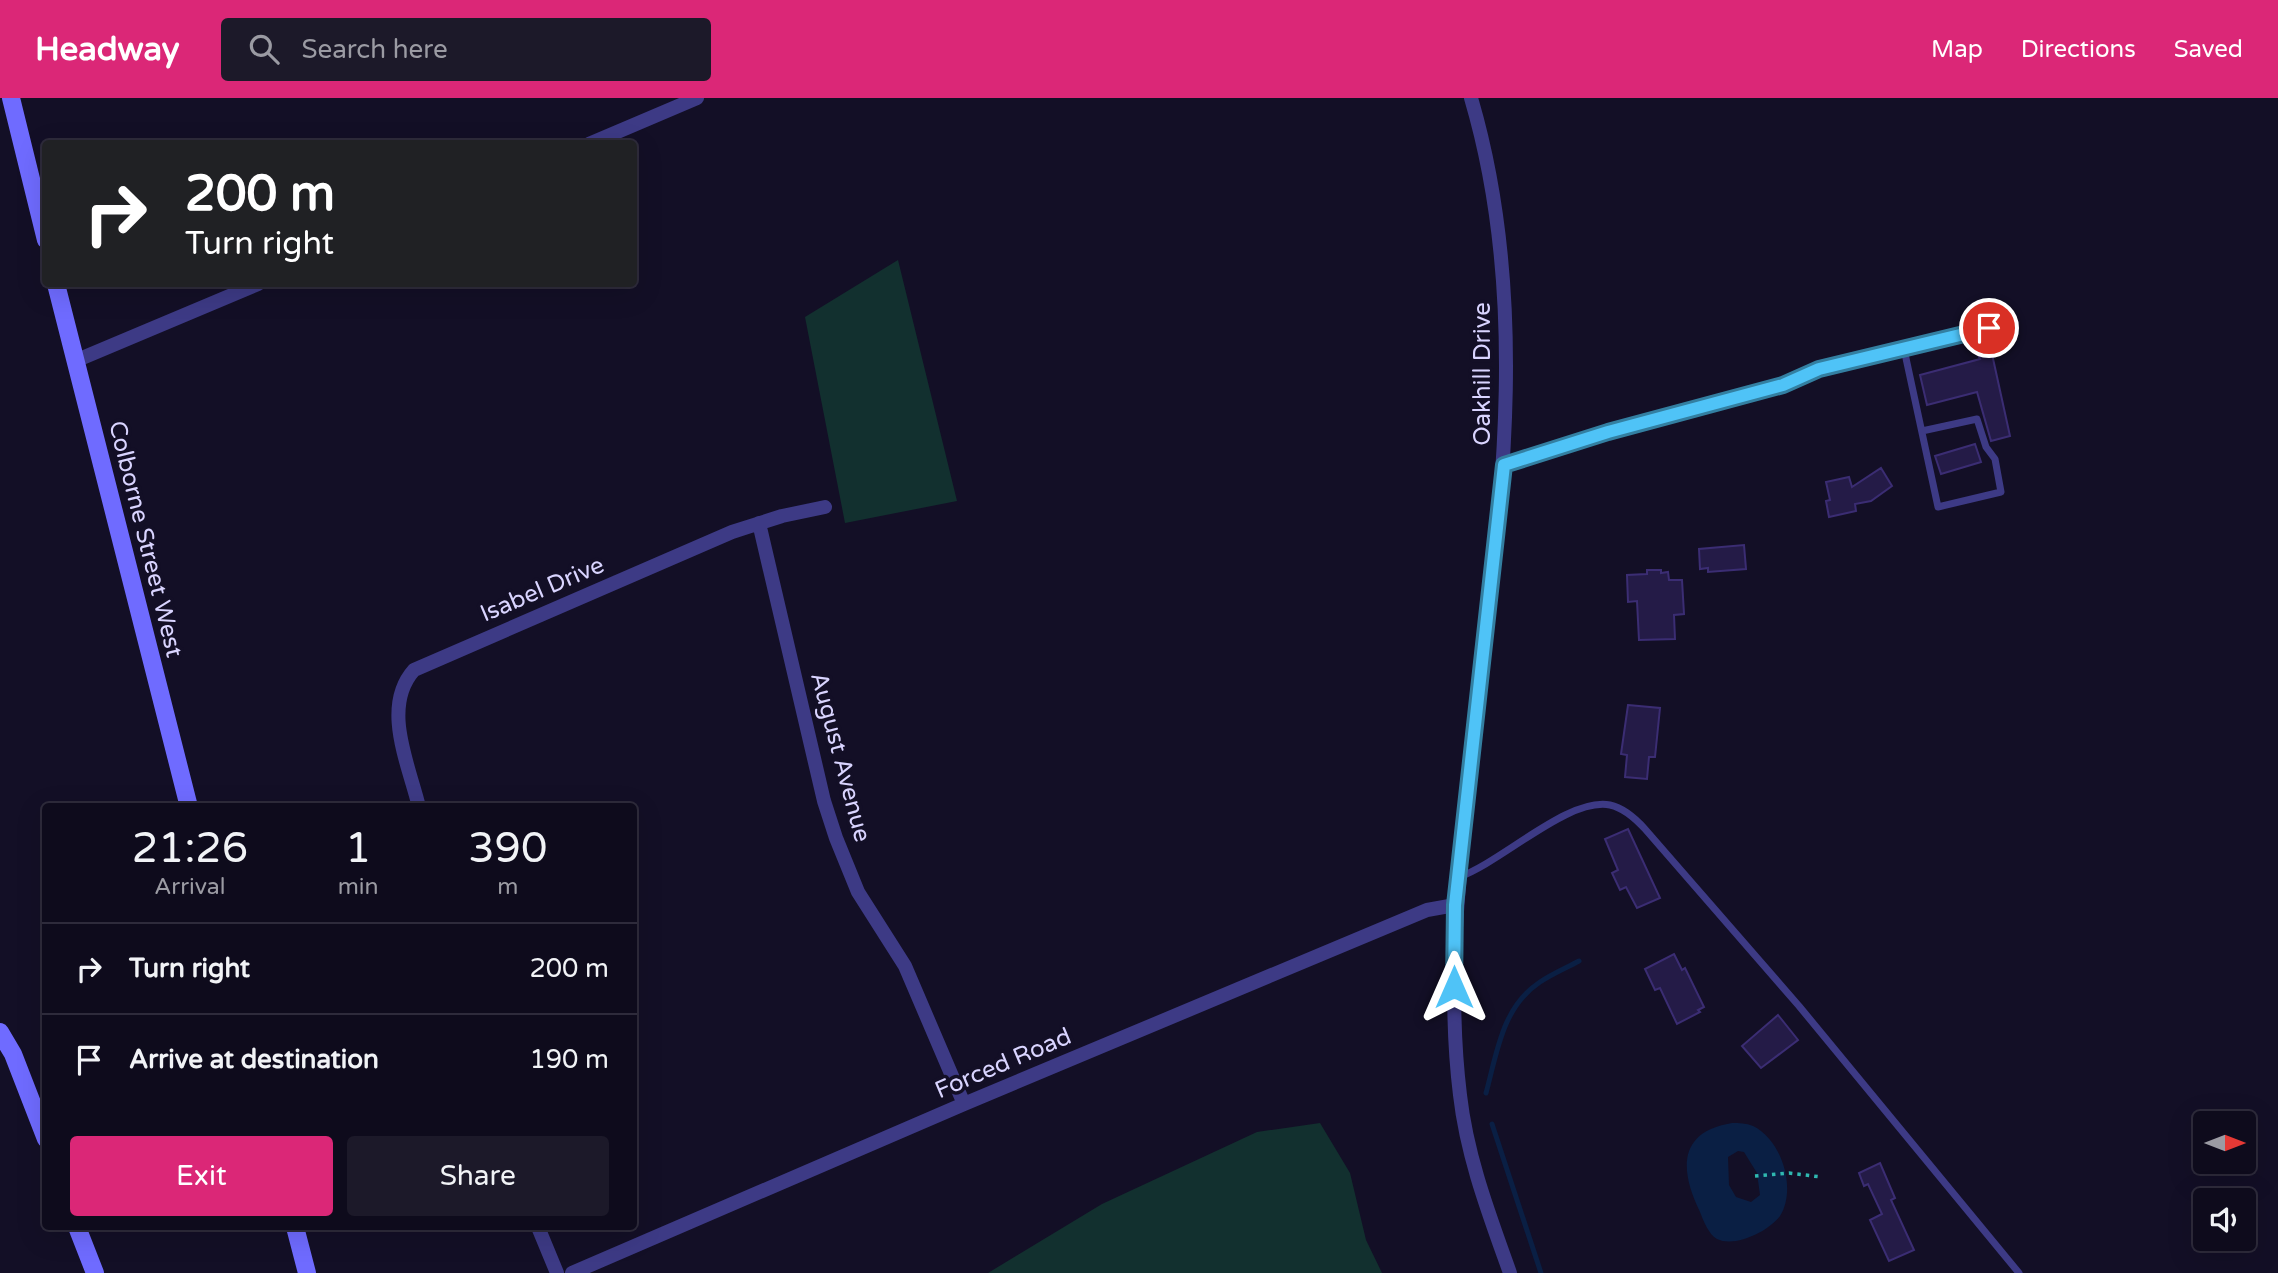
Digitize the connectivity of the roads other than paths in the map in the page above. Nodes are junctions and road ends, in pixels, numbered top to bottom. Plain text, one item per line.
1 (10, 98) edge
2 (696, 98) edge
3 (1471, 98) edge
4 (598, 140) edge
5 (42, 224) edge
6 (57, 287) edge
7 (251, 287) edge
8 (1989, 328) dead end
9 (1904, 349) junction
10 (75, 361) junction
11 (1922, 431) junction
12 (1504, 465) junction
13 (825, 507) dead end
14 (759, 523) junction
15 (188, 803) edge
16 (418, 803) edge
17 (1459, 877) junction
18 (1455, 905) junction
19 (0, 1032) edge
20 (964, 1104) junction
21 (42, 1129) edge
22 (78, 1230) edge
23 (296, 1230) edge
24 (539, 1230) edge
25 (95, 1273) edge
26 (307, 1273) edge
27 (557, 1273) edge
28 (572, 1273) edge
29 (1510, 1273) edge
30 (2019, 1273) edge

1 - 5 main road
2 - 4 street
3 - 12 street, Oakhill Drive
6 - 10 main road, Colborne Street West
7 - 10 street
8 - 9 lane
9 - 11 lane
9 - 12 lane
10 - 15 main road, Colborne Street West
11 - 11 lane
12 - 17 street, Oakhill Drive
13 - 14 street, Isabel Drive
14 - 16 street, Isabel Drive
14 - 20 street, August Avenue
17 - 18 street, Oakhill Drive
17 - 30 lane
18 - 20 street, Forced Road
18 - 29 street, Oakhill Drive
19 - 21 main road
20 - 28 street, Forced Road
22 - 25 main road
23 - 26 main road
24 - 27 street

